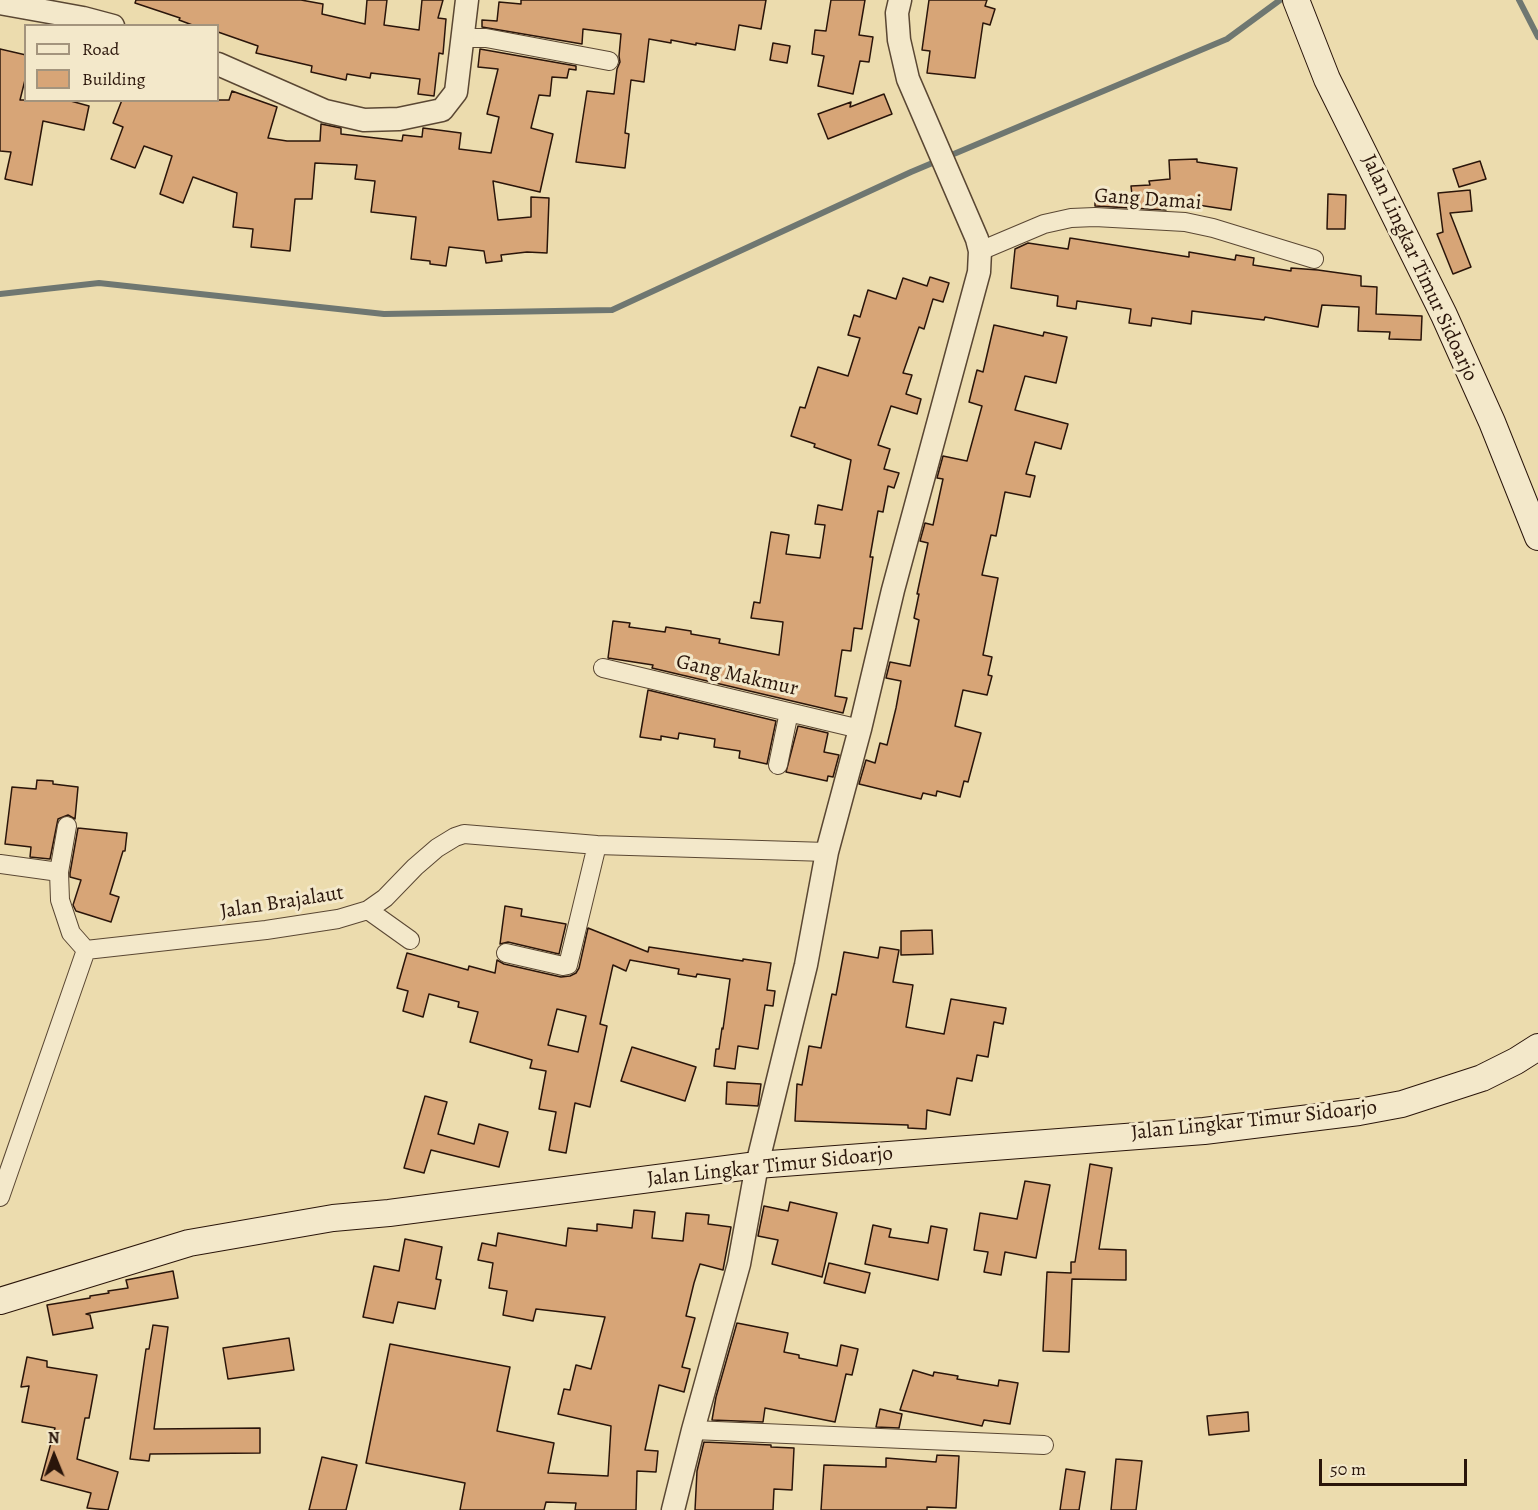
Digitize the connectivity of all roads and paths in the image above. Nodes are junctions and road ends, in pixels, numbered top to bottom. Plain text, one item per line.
1 (467, 0) edge
2 (900, 0) edge
3 (1296, 0) edge
4 (0, 3) edge
5 (106, 24) edge
6 (463, 38) junction
7 (609, 61) dead end
8 (219, 64) edge
9 (979, 245) junction
10 (1314, 259) dead end
11 (1538, 537) edge
12 (603, 668) dead end
13 (789, 712) junction
14 (860, 729) junction
15 (778, 765) dead end
16 (67, 826) dead end
17 (830, 843) junction
18 (597, 845) junction
19 (0, 864) edge
20 (59, 872) junction
21 (368, 910) junction
22 (410, 940) dead end
23 (86, 950) junction
24 (506, 953) dead end
25 (1538, 1047) edge
26 (757, 1165) junction
27 (0, 1197) edge
28 (0, 1301) edge
29 (693, 1430) junction
30 (1044, 1445) dead end
31 (673, 1510) edge

1 - 6 street
2 - 9 street
3 - 11 main road, Jalan Lingkar Timur Sidoarjo
4 - 5 street
6 - 7 street
6 - 8 street
9 - 10 street, Gang Damai
9 - 14 street
12 - 13 street, Gang Makmur
13 - 14 street, Gang Makmur
13 - 15 street
14 - 17 street
16 - 20 street
17 - 18 street, Jalan Brajalaut
17 - 26 street
18 - 21 street, Jalan Brajalaut
18 - 24 street
19 - 20 street
20 - 23 street
21 - 22 street
21 - 23 street, Jalan Brajalaut
23 - 27 street
25 - 26 main road, Jalan Lingkar Timur Sidoarjo
26 - 28 main road, Jalan Lingkar Timur Sidoarjo
26 - 29 street
29 - 30 street
29 - 31 street

